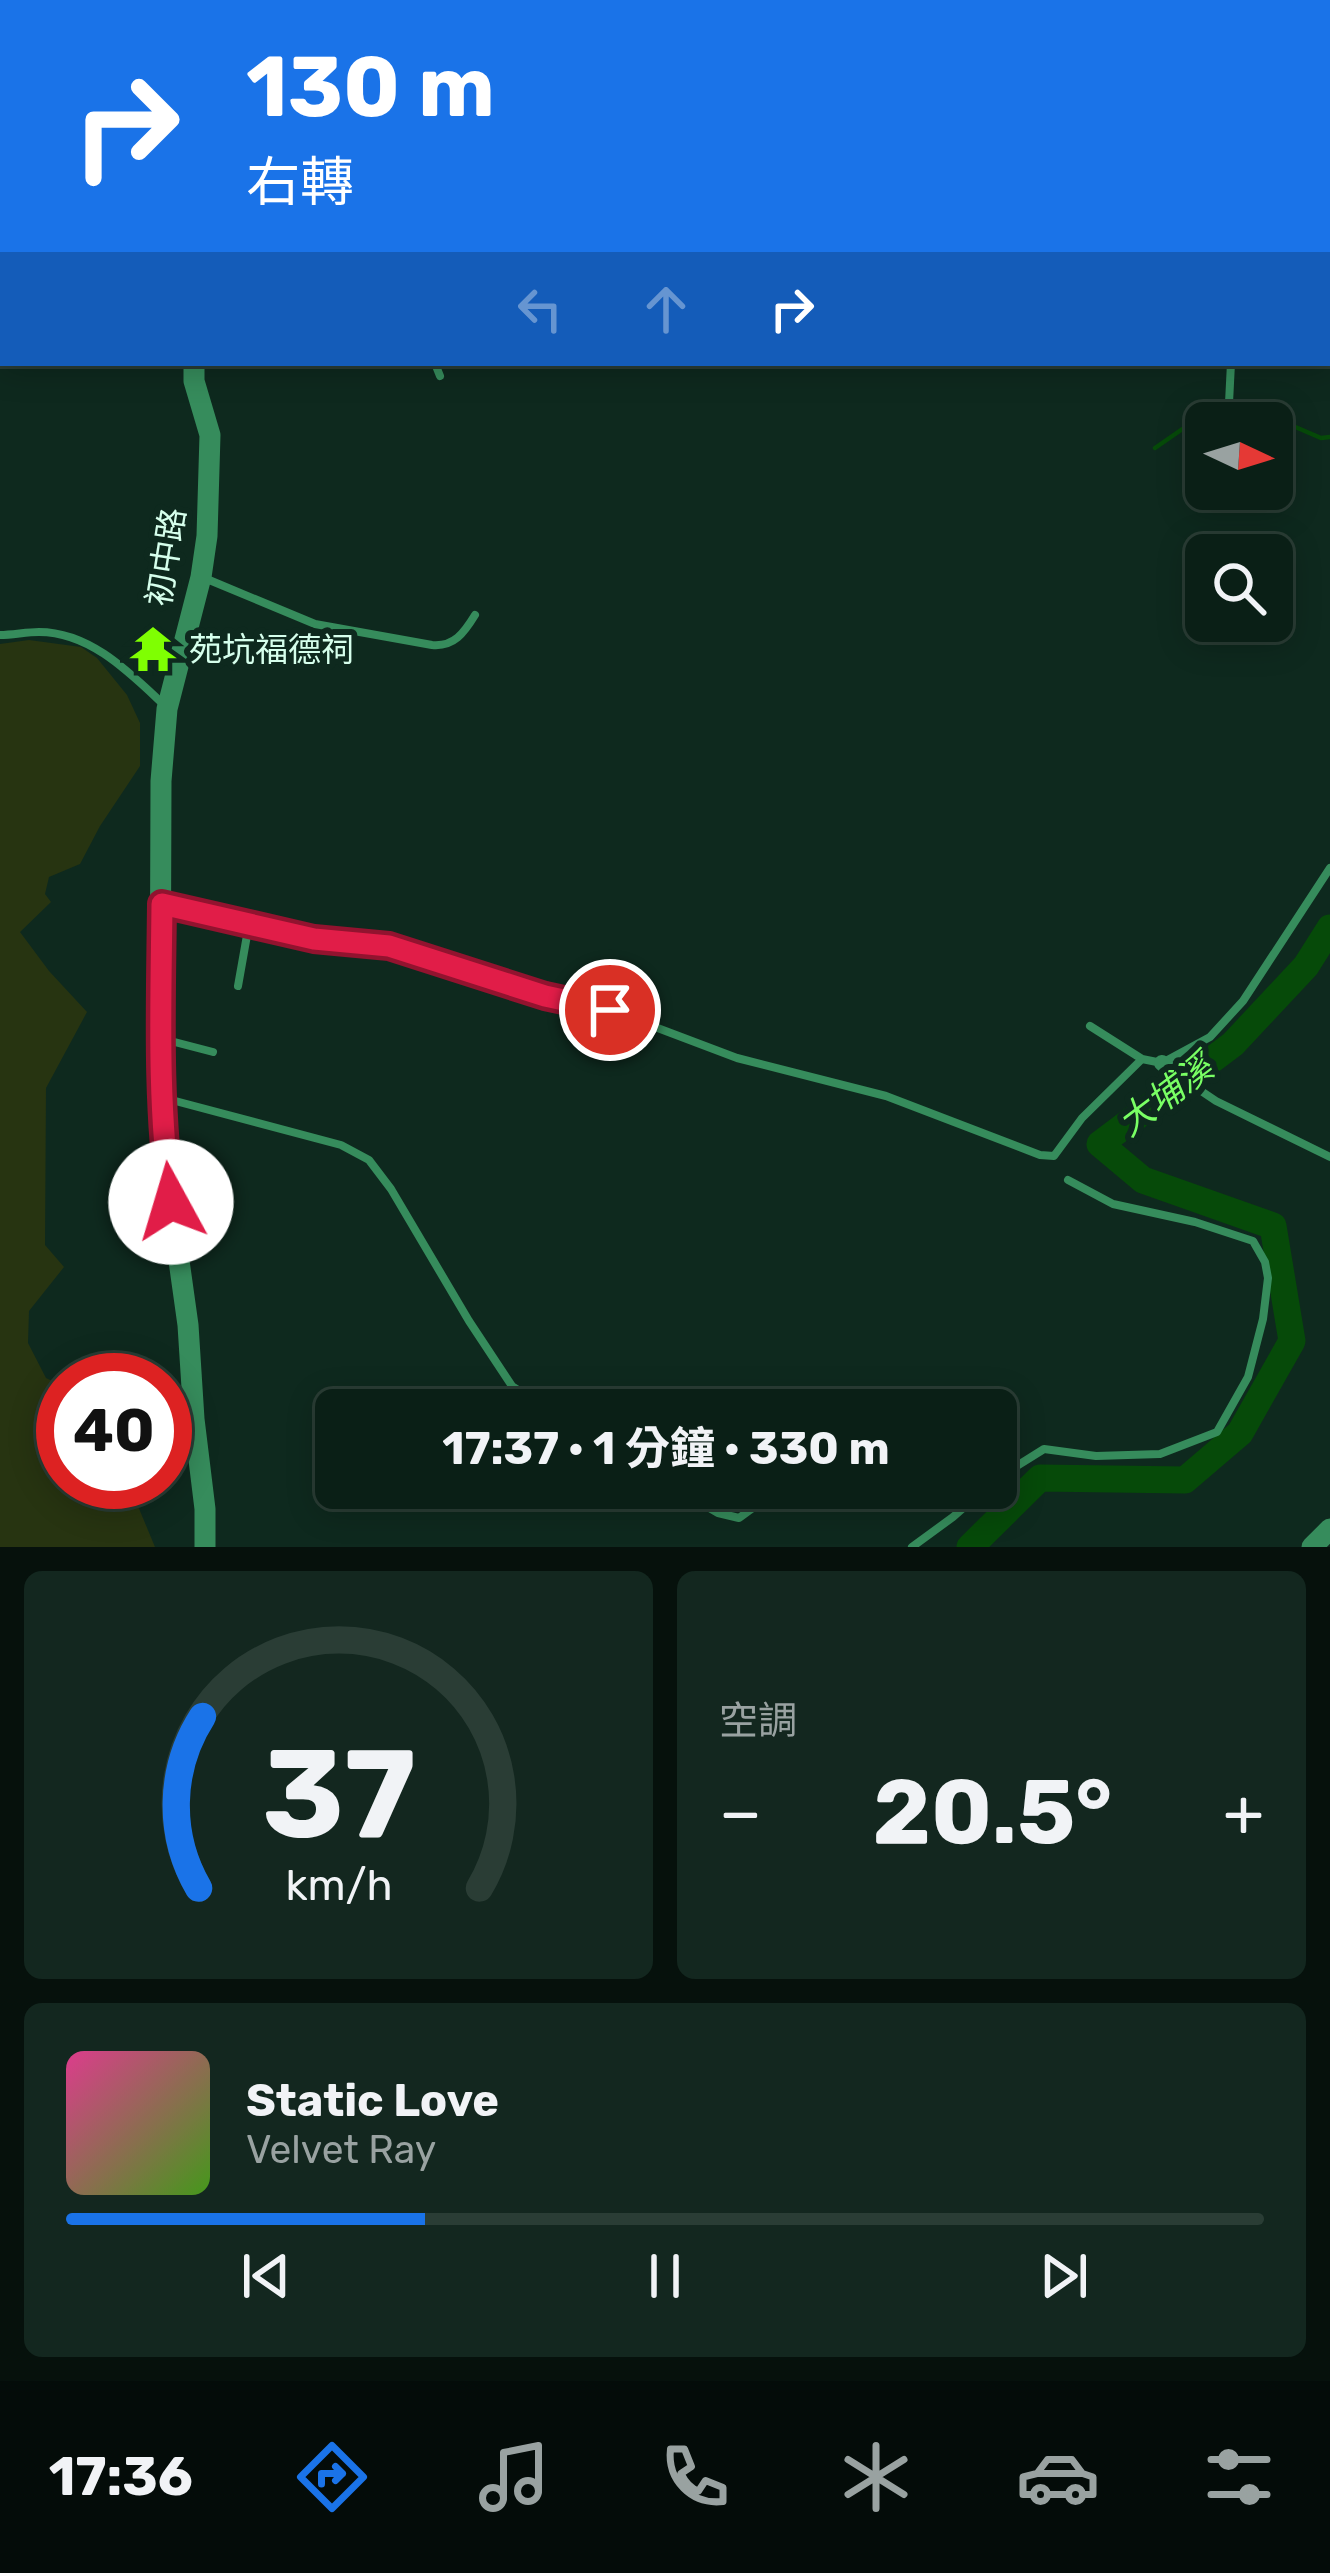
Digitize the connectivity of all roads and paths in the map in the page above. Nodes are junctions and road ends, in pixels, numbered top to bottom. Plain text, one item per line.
1 (194, 366) edge
2 (436, 366) edge
3 (1232, 366) edge
4 (440, 376) dead end
5 (1229, 402) edge
6 (202, 577) junction
7 (475, 615) dead end
8 (0, 635) edge
9 (167, 709) junction
10 (1330, 868) edge
11 (162, 904) junction
12 (249, 924) junction
13 (238, 986) dead end
14 (1090, 1026) dead end
15 (160, 1038) junction
16 (213, 1052) dead end
17 (1142, 1059) junction
18 (1166, 1066) junction
19 (162, 1097) junction
20 (1330, 1157) edge
21 (1068, 1180) dead end
22 (517, 1389) edge
23 (1017, 1466) edge
24 (711, 1509) edge
25 (752, 1509) edge
26 (962, 1509) edge
27 (1330, 1529) edge
28 (205, 1547) edge
29 (912, 1547) edge
30 (1312, 1547) edge

1 - 6 street, 初中路
2 - 4 lane
3 - 5 lane
6 - 7 lane
6 - 9 street, 初中路
8 - 9 lane
9 - 11 street, 初中路
10 - 18 lane
11 - 12 lane
11 - 15 street, 初中路
12 - 13 lane
12 - 17 lane
14 - 17 lane
15 - 16 lane
15 - 19 street, 初中路
17 - 18 lane
18 - 20 lane
19 - 22 lane
19 - 28 street, 初中路
21 - 23 lane
24 - 25 lane
26 - 29 lane
27 - 30 street

